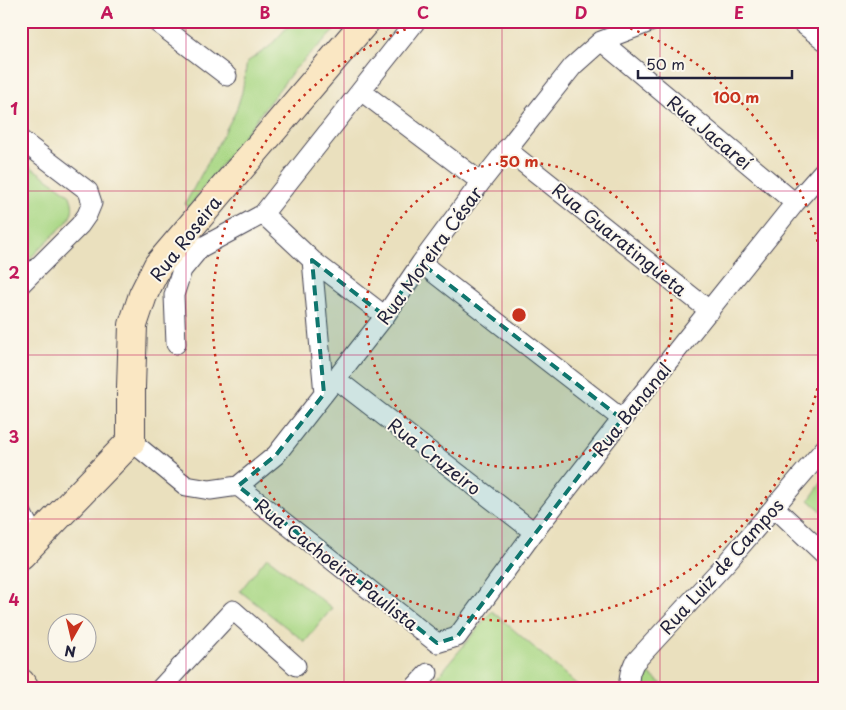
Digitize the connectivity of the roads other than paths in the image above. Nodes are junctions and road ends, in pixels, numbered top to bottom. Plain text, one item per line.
1 (155, 21) edge
2 (366, 21) edge
3 (416, 21) edge
4 (653, 21) edge
5 (799, 21) edge
6 (602, 41) junction
7 (825, 41) edge
8 (227, 76) dead end
9 (361, 91) junction
10 (21, 140) edge
11 (506, 149) junction
12 (825, 169) edge
13 (481, 182) junction
14 (795, 203) junction
15 (263, 214) junction
16 (312, 260) junction
17 (421, 264) junction
18 (21, 284) edge
19 (710, 311) junction
20 (385, 316) junction
21 (176, 344) dead end
22 (336, 379) junction
23 (324, 394) junction
24 (622, 419) junction
25 (130, 441) junction
26 (825, 448) edge
27 (238, 486) junction
28 (774, 507) junction
29 (21, 512) edge
30 (534, 532) junction
31 (29, 548) edge
32 (825, 555) edge
33 (437, 643) joint
34 (296, 666) dead end
35 (428, 673) dead end
36 (21, 683) edge
37 (25, 689) edge
38 (160, 689) edge
39 (413, 689) edge
40 (628, 689) edge

1 - 8 street
2 - 25 street, Rua Roseira
3 - 9 street
4 - 6 street, Rua Moreira César
5 - 7 street
6 - 11 street, Rua Moreira César
6 - 14 street, Rua Jacareí
9 - 13 street
9 - 15 street
10 - 18 street
11 - 13 street, Rua Moreira César
11 - 19 street, Rua Guaratingueta
12 - 14 street, Rua Bananal
13 - 17 street, Rua Moreira César
14 - 19 street, Rua Bananal
15 - 16 street
15 - 21 street
16 - 20 street
16 - 23 street
17 - 20 street, Rua Moreira César
17 - 24 street
19 - 24 street, Rua Bananal
20 - 22 street, Rua Moreira César
22 - 23 street, Rua Moreira César
22 - 30 street, Rua Cruzeiro
23 - 27 street, Rua Moreira César
24 - 30 street, Rua Bananal
25 - 27 street
25 - 31 street
26 - 28 street, Rua Luiz de Campos
27 - 33 street, Rua Cachoeira Paulista
28 - 32 street
28 - 40 street, Rua Luiz de Campos
29 - 31 street
30 - 33 street, Rua Bananal
34 - 38 street
35 - 39 street
36 - 37 street

